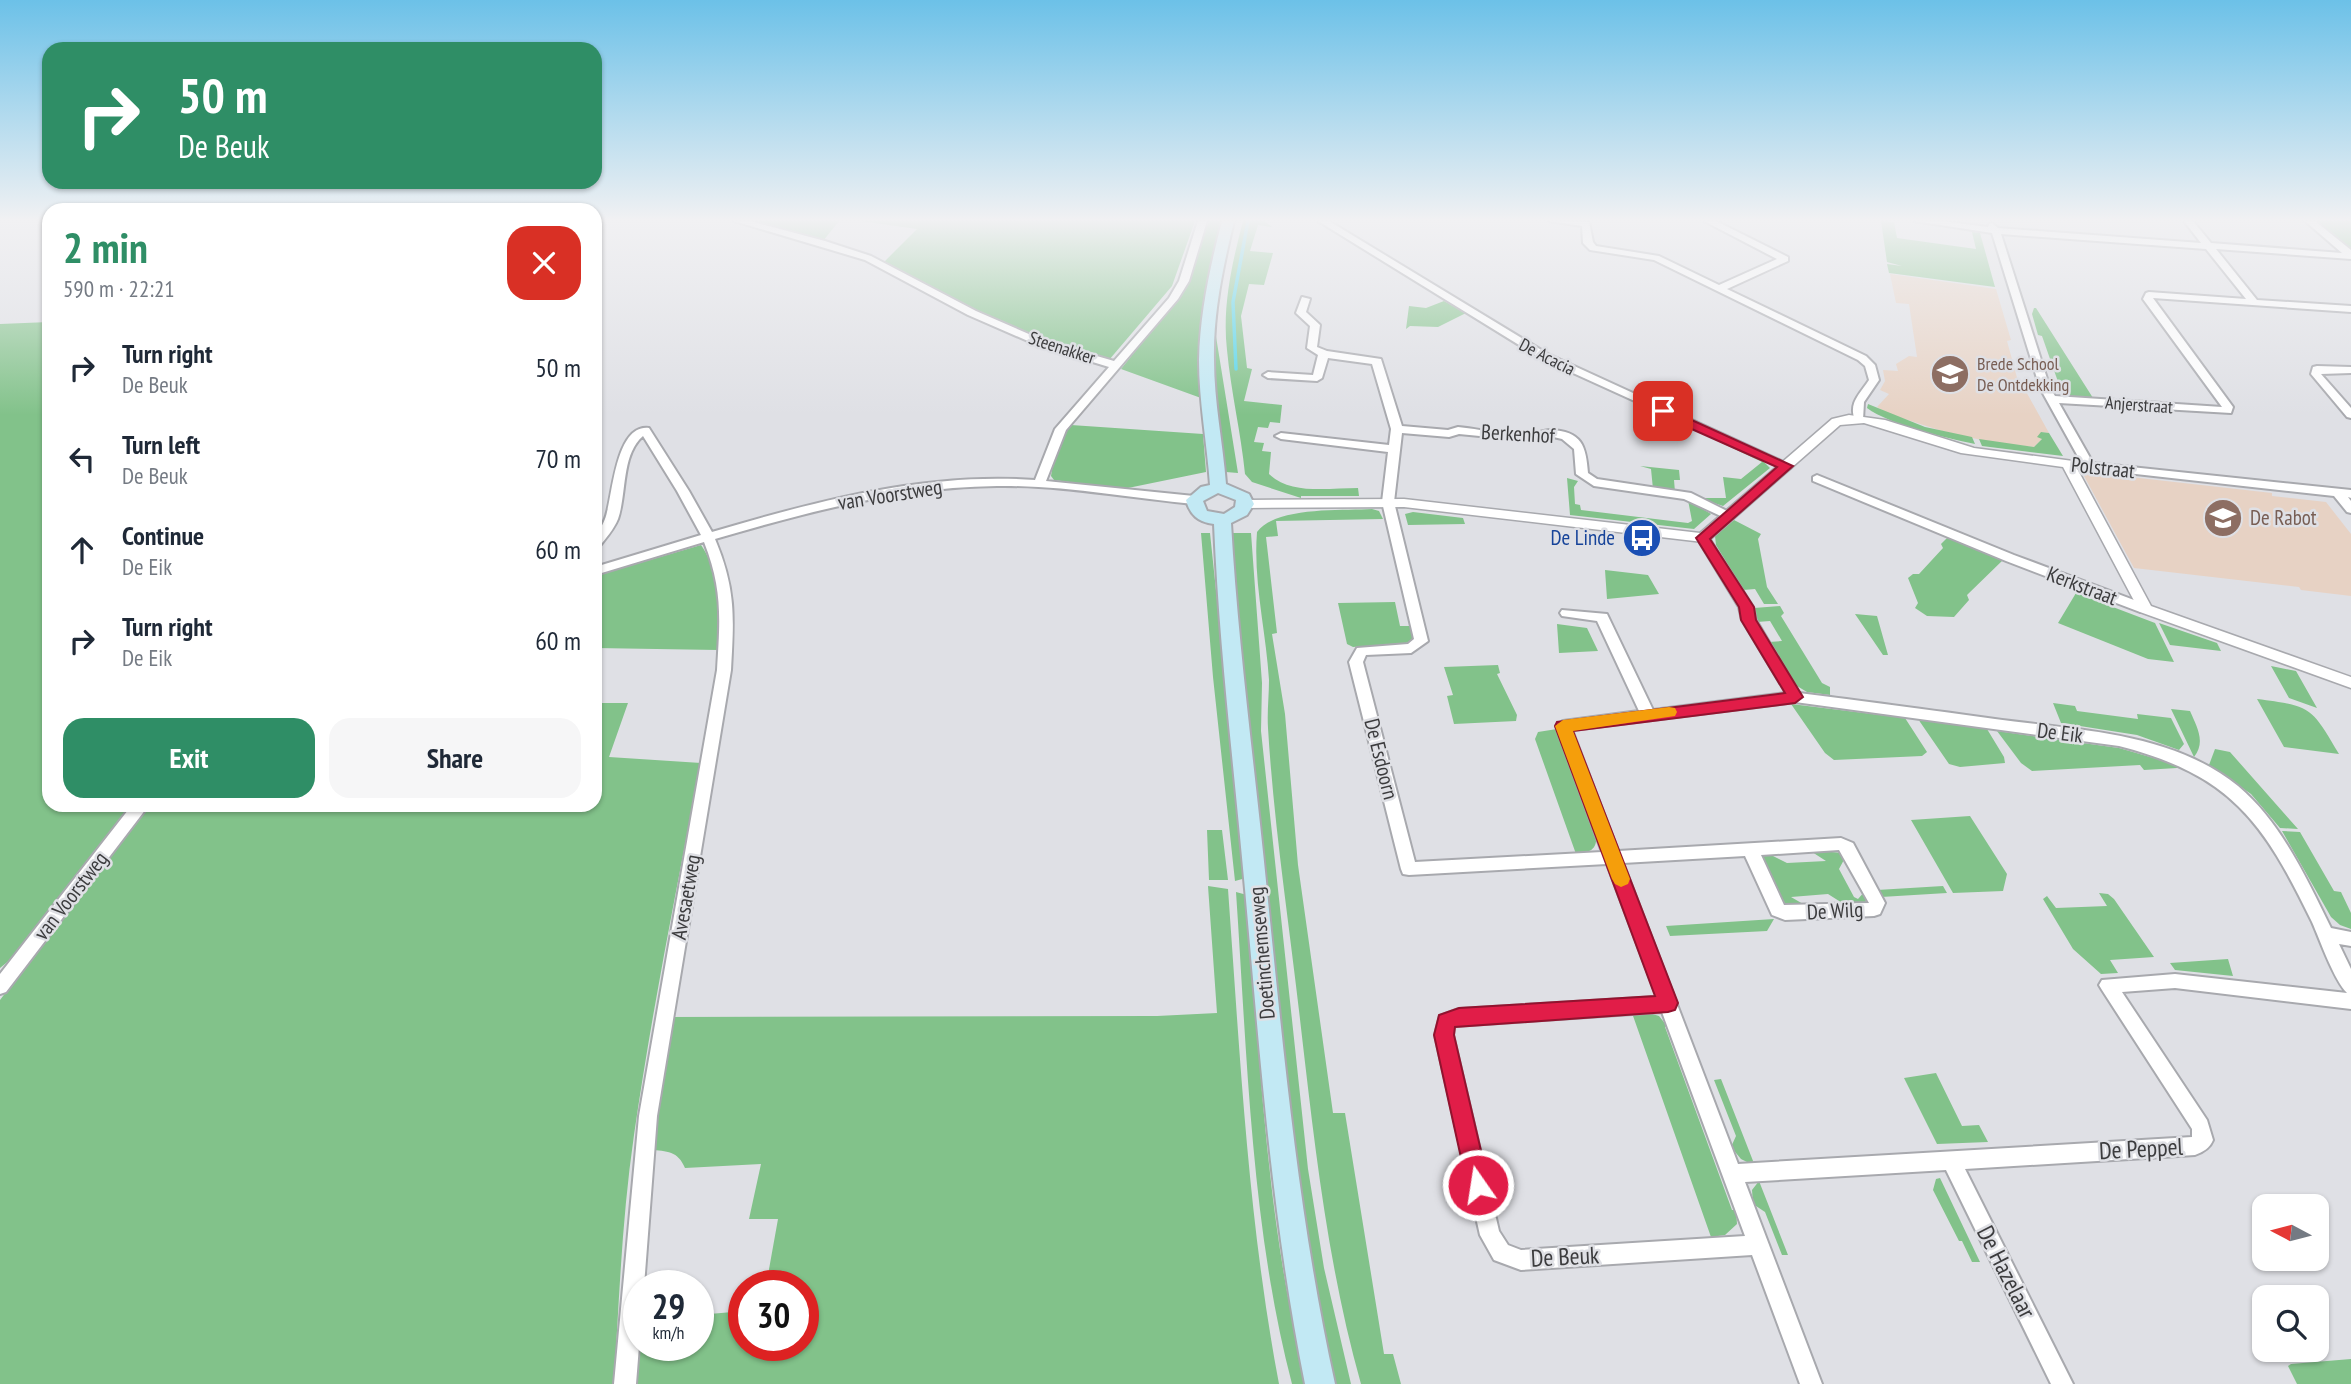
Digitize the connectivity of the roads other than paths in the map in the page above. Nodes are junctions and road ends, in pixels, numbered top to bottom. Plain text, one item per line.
1 (920, 286) edge
2 (1181, 286) edge
3 (1212, 286) edge
4 (1428, 286) edge
5 (1715, 286) edge
6 (1725, 286) edge
7 (2012, 286) edge
8 (2241, 286) edge
9 (1720, 288) junction
10 (1305, 299) dead end
11 (2255, 302) junction
12 (2351, 309) edge
13 (1324, 355) junction
14 (1115, 365) junction
15 (2351, 370) edge
16 (1268, 374) dead end
17 (2051, 399) junction
18 (2351, 415) edge
19 (1859, 418) junction
20 (1397, 429) junction
21 (1281, 436) dead end
22 (1394, 449) junction
23 (2068, 464) junction
24 (1786, 466) junction
25 (2089, 466) junction
26 (1817, 479) dead end
27 (1039, 484) junction
28 (1217, 488) junction
29 (2337, 492) junction
30 (2351, 494) edge
31 (1194, 500) junction
32 (1388, 502) junction
33 (1246, 503) junction
34 (2351, 509) edge
35 (1729, 515) junction
36 (1222, 520) junction
37 (602, 534) edge
38 (708, 538) junction
39 (1703, 538) junction
40 (602, 569) edge
41 (2144, 609) junction
42 (1567, 613) dead end
43 (2351, 683) edge
44 (1795, 697) junction
45 (1648, 715) junction
46 (136, 812) edge
47 (1751, 851) junction
48 (1613, 857) junction
49 (2325, 934) junction
50 (2351, 939) edge
51 (0, 987) edge
52 (2351, 987) edge
53 (2351, 1001) edge
54 (1668, 1003) junction
55 (1951, 1161) junction
56 (1732, 1174) junction
57 (1758, 1245) junction
58 (625, 1384) edge
59 (1320, 1384) edge
60 (1811, 1384) edge
61 (2062, 1384) edge

1 - 14 street, Steenakker
2 - 14 street
3 - 28 main road
4 - 24 street, De Acacia
5 - 9 street
6 - 9 street
7 - 17 street
8 - 11 street
9 - 19 street
10 - 13 street
11 - 12 street
11 - 17 street, Anjerstraat
13 - 16 street
13 - 20 street
14 - 27 street
15 - 18 street
17 - 25 street
19 - 23 street, Polstraat
19 - 24 street
20 - 22 street
20 - 35 street, Berkenhof
21 - 22 street
22 - 32 street
23 - 25 street, Polstraat
23 - 41 street
24 - 35 street
25 - 29 street, Polstraat
26 - 41 street, Kerkstraat
27 - 31 street, van Voorstweg
27 - 38 street, van Voorstweg
28 - 31 main road
28 - 33 main road
29 - 30 street, Polstraat
29 - 34 street
31 - 36 main road
32 - 33 street
32 - 39 street
32 - 48 street, De Esdoorn
33 - 36 main road
35 - 39 street
36 - 59 main road, Doetinchemseweg
37 - 38 street, Avesaetweg
38 - 40 street, van Voorstweg
38 - 58 street, Avesaetweg
39 - 44 street
41 - 43 street, Kerkstraat
42 - 45 street
44 - 45 street, De Eik
44 - 49 street, De Eik
45 - 48 street, De Eik
46 - 51 street, van Voorstweg
47 - 47 street, De Wilg
47 - 48 street, De Wilg
48 - 54 street
49 - 50 street
49 - 52 street, De Eik
53 - 55 street, De Peppel
54 - 56 street
54 - 57 street, De Beuk
55 - 56 street, De Peppel
55 - 61 street, De Hazelaar
56 - 57 street
57 - 60 street

